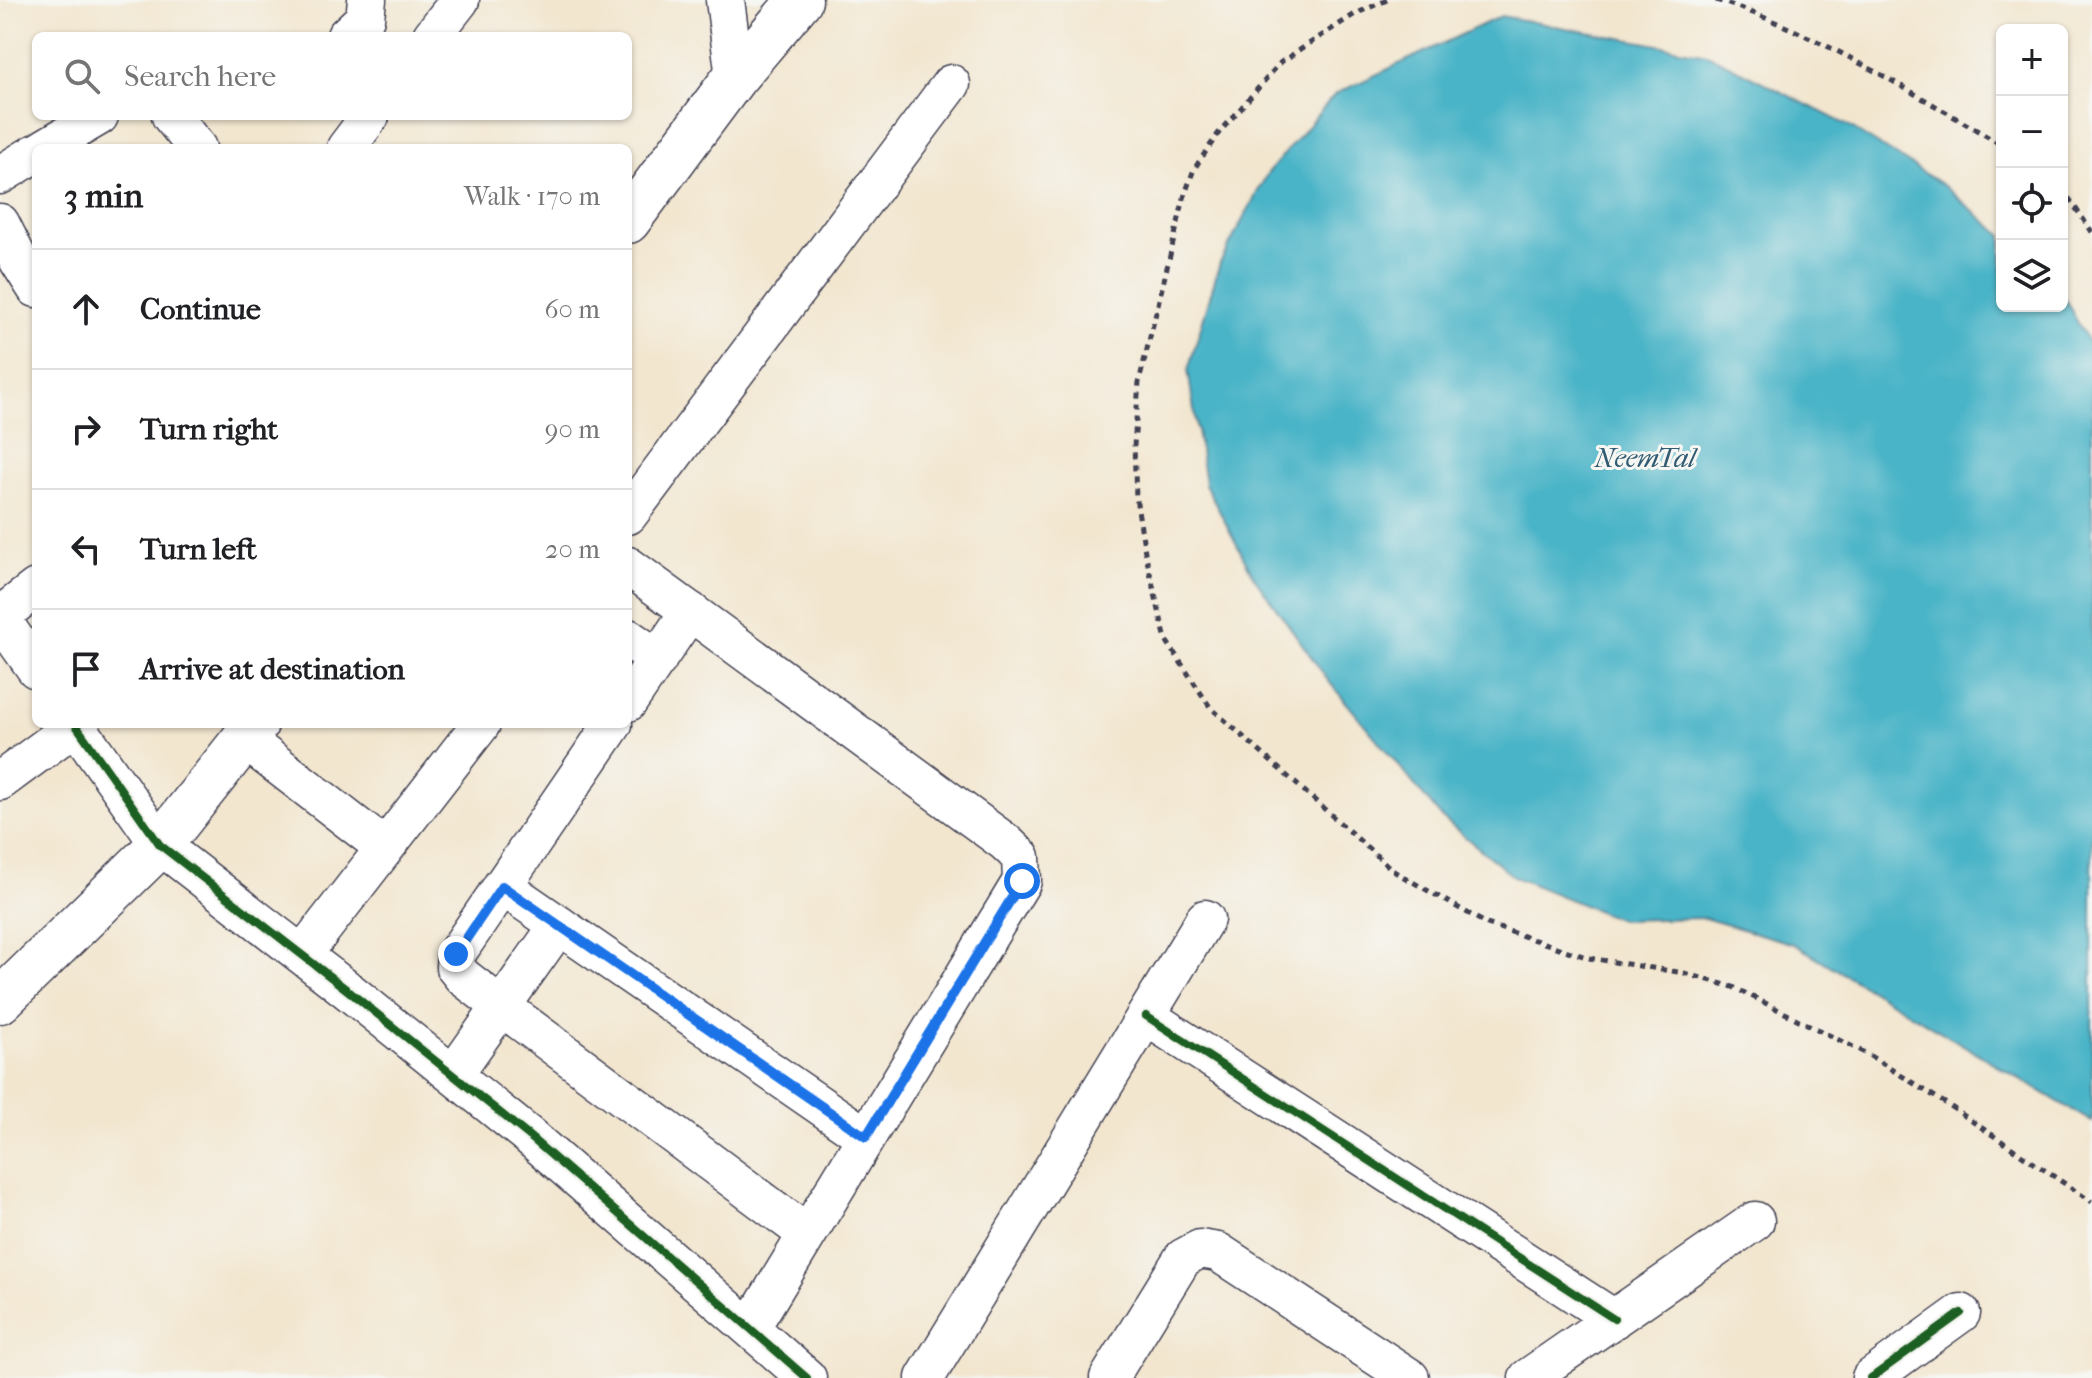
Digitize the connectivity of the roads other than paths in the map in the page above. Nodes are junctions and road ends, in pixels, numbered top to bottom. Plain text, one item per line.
1 (367, 0) edge
2 (460, 0) edge
3 (725, 0) edge
4 (800, 0) edge
5 (350, 32) edge
6 (435, 32) edge
7 (735, 77) junction
8 (951, 84) dead end
9 (92, 120) edge
10 (174, 120) edge
11 (367, 120) edge
12 (52, 144) edge
13 (194, 144) edge
14 (349, 144) edge
15 (32, 155) edge
16 (0, 175) edge
17 (632, 216) edge
18 (0, 223) edge
19 (32, 282) edge
20 (632, 510) edge
21 (632, 569) edge
22 (32, 591) edge
23 (690, 611) junction
24 (0, 617) edge
25 (643, 648) edge
26 (32, 663) edge
27 (632, 688) edge
28 (71, 728) edge
29 (79, 728) edge
30 (478, 728) edge
31 (610, 728) edge
32 (250, 732) edge
33 (0, 781) edge
34 (160, 845) junction
35 (385, 848) junction
36 (502, 886) junction
37 (1205, 919) dead end
38 (559, 925) junction
39 (302, 955) junction
40 (0, 1001) edge
41 (502, 1007) junction
42 (1146, 1016) junction
43 (453, 1075) junction
44 (866, 1137) junction
45 (1755, 1221) dead end
46 (807, 1234) junction
47 (1961, 1313) dead end
48 (1614, 1319) junction
49 (751, 1327) junction
50 (807, 1378) edge
51 (925, 1378) edge
52 (1109, 1378) edge
53 (1410, 1378) edge
54 (1528, 1378) edge
55 (1871, 1378) edge

1 - 5 street
2 - 6 street
3 - 7 street
4 - 7 main road
7 - 17 main road
8 - 20 street
9 - 12 street
10 - 13 street
11 - 14 street
15 - 16 street
18 - 19 street
21 - 23 street
22 - 24 street
23 - 25 street
23 - 44 street
24 - 26 street
25 - 27 street
28 - 33 street
29 - 34 street
30 - 35 street
31 - 36 street
32 - 34 main road
32 - 35 street
34 - 39 street
34 - 40 main road
35 - 39 street
36 - 38 street
36 - 41 street
37 - 42 street
38 - 41 street
38 - 44 street
39 - 43 street
41 - 43 street
41 - 46 street
42 - 48 street
42 - 51 street
43 - 49 street
44 - 46 street
45 - 48 street
46 - 49 street
47 - 55 street
48 - 54 street
49 - 50 street
52 - 53 street

